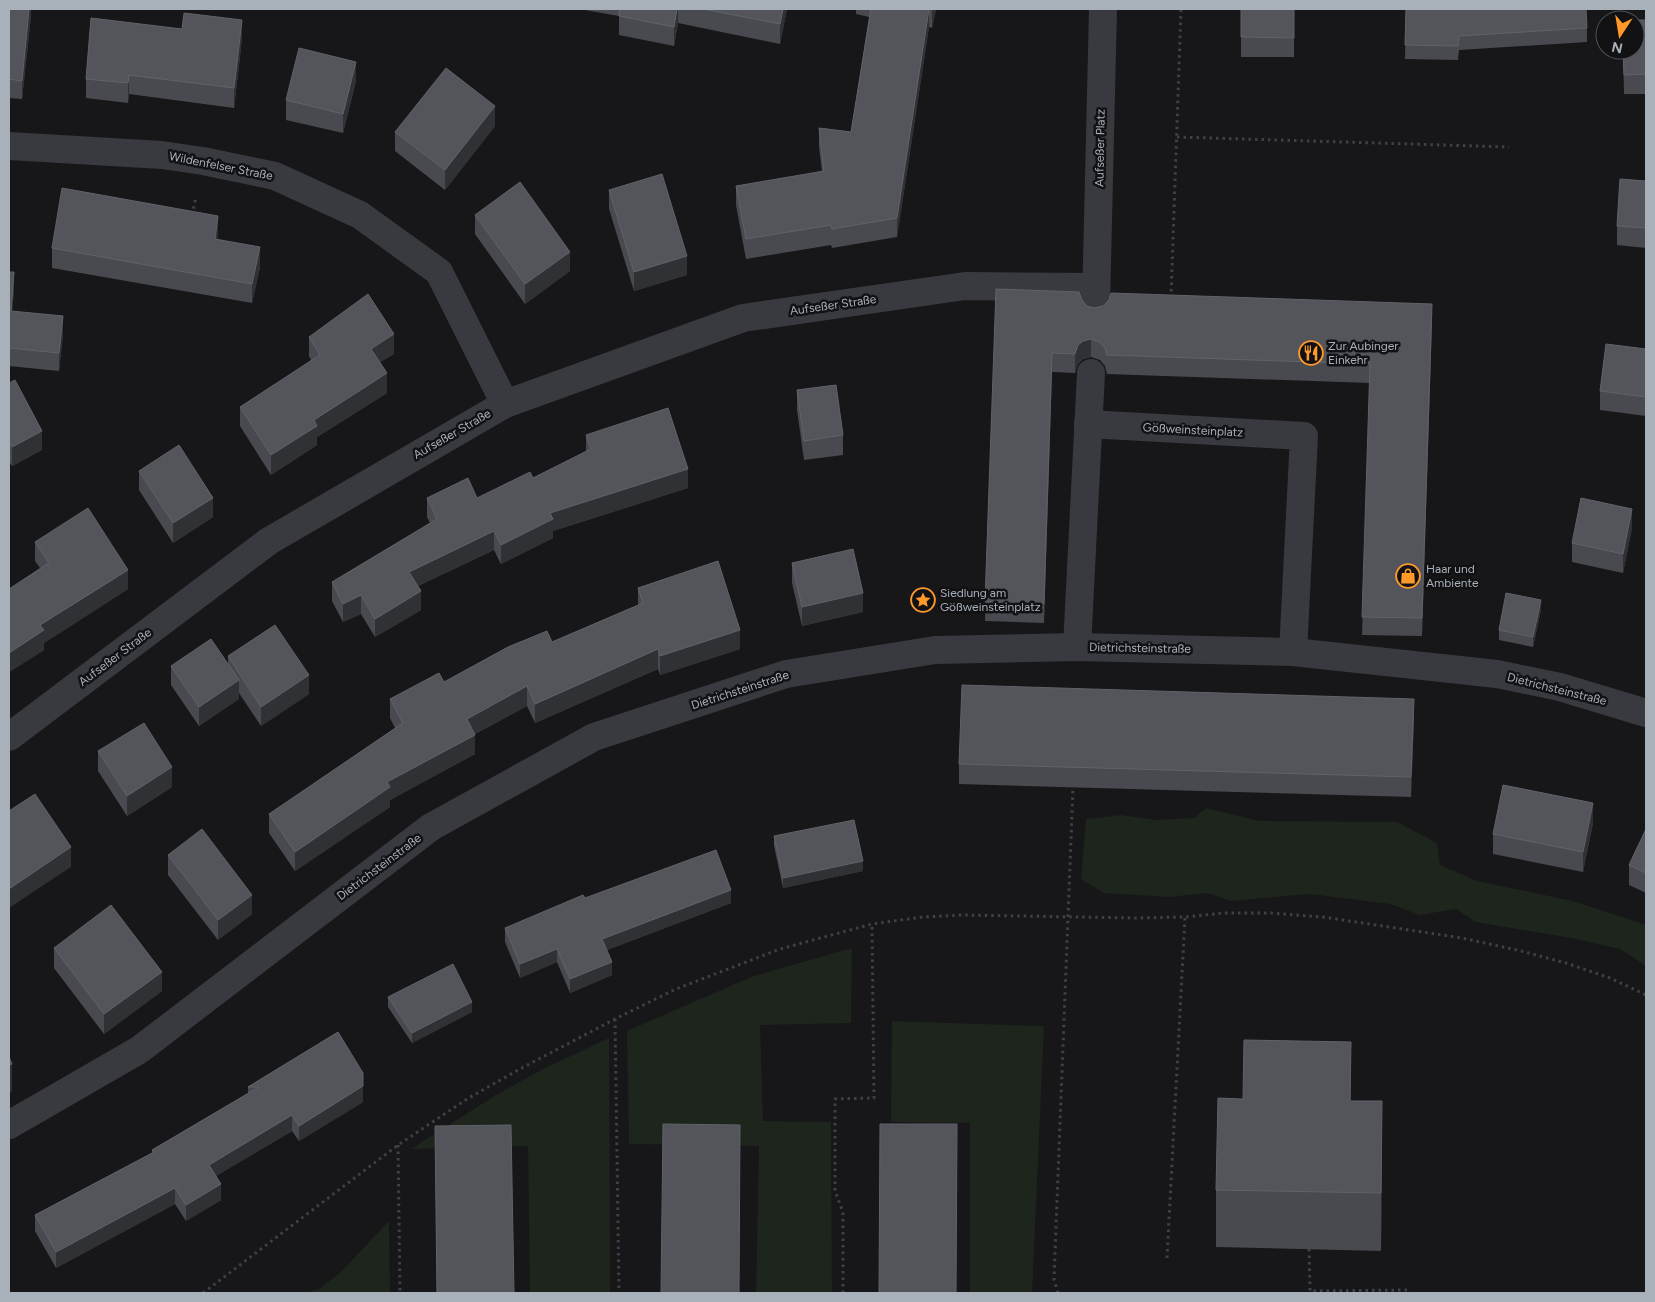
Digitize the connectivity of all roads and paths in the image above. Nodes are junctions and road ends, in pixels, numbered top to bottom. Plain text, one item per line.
1 (1103, 9) edge
2 (1181, 9) edge
3 (1177, 137) junction
4 (9, 146) edge
5 (1509, 147) dead end
6 (203, 161) junction
7 (190, 224) edge
8 (965, 286) joint
9 (1171, 299) edge
10 (1092, 373) dead end
11 (505, 404) junction
12 (1088, 424) junction
13 (1077, 647) junction
14 (1293, 652) junction
15 (1646, 713) edge
16 (9, 737) edge
17 (1074, 787) edge
18 (1067, 917) junction
19 (1185, 917) junction
20 (872, 924) junction
21 (1646, 995) edge
22 (615, 1018) junction
23 (9, 1125) edge
24 (398, 1145) junction
25 (1309, 1249) edge
26 (1167, 1258) dead end
27 (1310, 1292) edge
28 (202, 1293) edge
29 (400, 1293) edge
30 (619, 1293) edge
31 (843, 1293) edge
32 (1058, 1293) edge
33 (1410, 1293) edge

1 - 8 street, Aufseßer Platz
2 - 3 path
3 - 5 path
3 - 9 path
4 - 6 street, Wildenfelser Straße
6 - 7 path
6 - 11 street, Wildenfelser Straße
8 - 11 street, Aufseßer Straße
10 - 12 street
11 - 16 street, Aufseßer Straße
12 - 13 street
12 - 14 street, Gößweinsteinplatz
13 - 14 street, Dietrichsteinstraße
13 - 23 street, Dietrichsteinstraße
14 - 15 street, Dietrichsteinstraße
17 - 18 path
18 - 19 path
18 - 20 path
18 - 32 path
19 - 21 path
19 - 26 path
20 - 22 path
20 - 31 path
22 - 24 path
22 - 30 path
24 - 28 path
24 - 29 path
25 - 27 path
27 - 33 path

